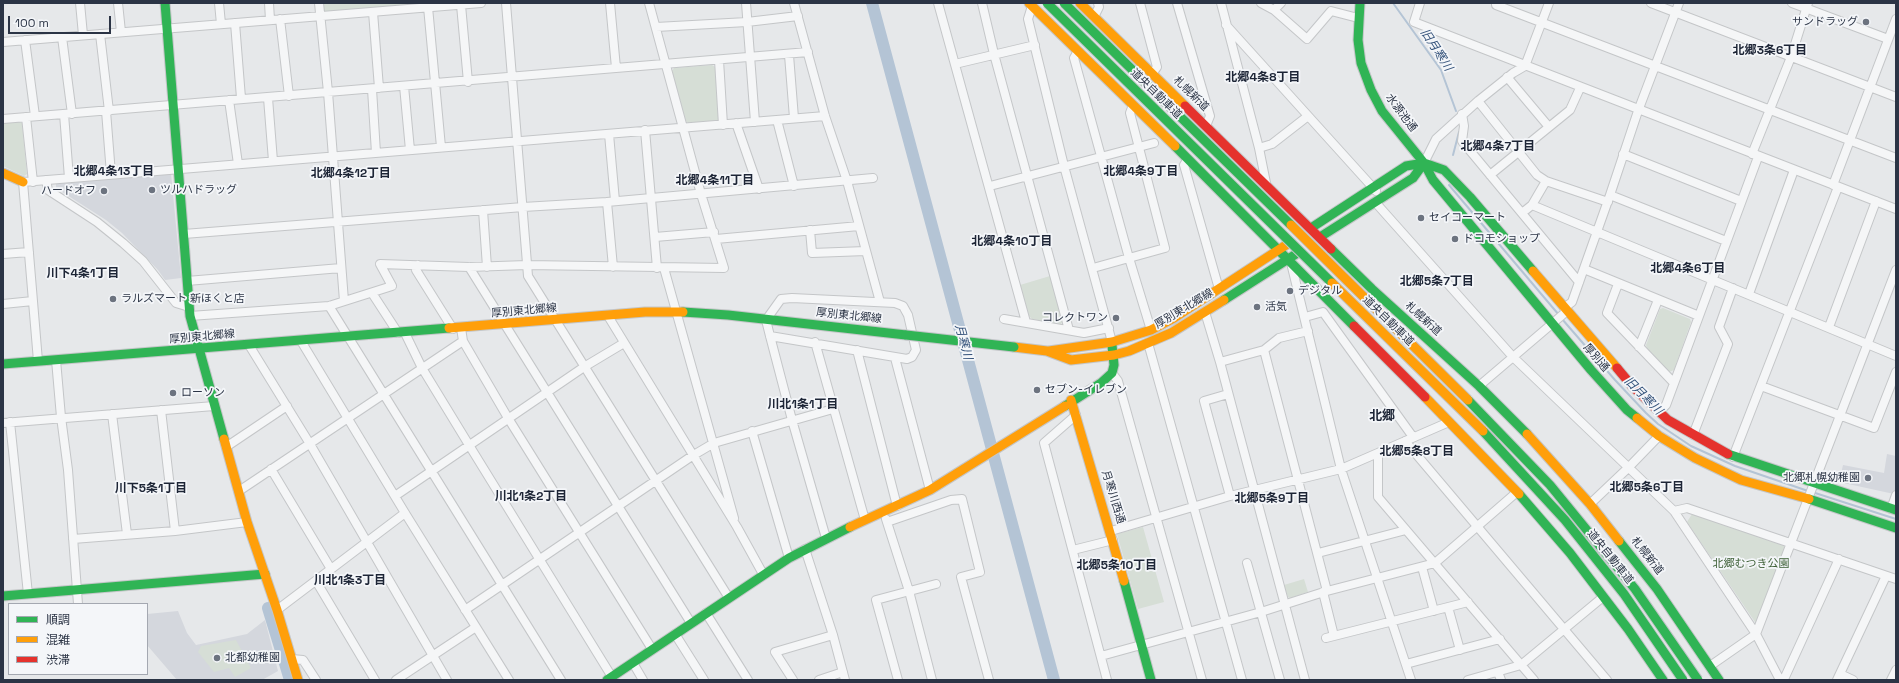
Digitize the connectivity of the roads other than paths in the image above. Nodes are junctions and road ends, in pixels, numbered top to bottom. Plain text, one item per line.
1 (80, 3) edge
2 (118, 3) edge
3 (165, 3) edge
4 (219, 3) edge
5 (269, 3) edge
6 (319, 3) edge
7 (481, 3) edge
8 (506, 3) edge
9 (610, 3) edge
10 (649, 3) edge
11 (746, 3) edge
12 (794, 3) edge
13 (938, 3) edge
14 (982, 3) edge
15 (1047, 3) edge
16 (1064, 3) edge
17 (1080, 3) edge
18 (1098, 3) edge
19 (1140, 3) edge
20 (1177, 3) edge
21 (1221, 3) edge
22 (1261, 3) edge
23 (1281, 3) edge
24 (1360, 3) edge
25 (1420, 3) edge
26 (1496, 3) edge
27 (1548, 3) edge
28 (1651, 3) edge
29 (1680, 3) edge
30 (1792, 3) edge
31 (1030, 4) edge
32 (461, 5) junction
33 (1807, 6) edge
34 (428, 7) junction
35 (1274, 10) junction
36 (373, 12) junction
37 (1676, 13) junction
38 (320, 16) junction
39 (798, 16) junction
40 (1094, 16) junction
41 (1358, 18) junction
42 (280, 19) junction
43 (1896, 19) edge
44 (270, 20) junction
45 (1542, 21) junction
46 (747, 22) junction
47 (235, 23) junction
48 (221, 24) junction
49 (1226, 25) junction
50 (656, 28) junction
51 (167, 29) junction
52 (121, 32) junction
53 (100, 34) junction
54 (83, 36) junction
55 (62, 37) junction
56 (1888, 39) junction
57 (25, 40) junction
58 (3, 42) edge
59 (1035, 45) junction
60 (1078, 51) junction
61 (808, 52) junction
62 (994, 54) junction
63 (789, 55) junction
64 (1791, 57) junction
65 (750, 58) junction
66 (719, 60) junction
67 (666, 64) junction
68 (955, 64) junction
69 (1656, 65) junction
70 (1525, 66) junction
71 (616, 68) junction
72 (1152, 74) junction
73 (512, 76) junction
74 (1508, 77) junction
75 (468, 82) junction
76 (434, 84) junction
77 (404, 86) junction
78 (1870, 87) junction
79 (1580, 88) junction
80 (375, 89) junction
81 (328, 92) junction
82 (289, 96) junction
83 (1896, 97) edge
84 (241, 98) junction
85 (268, 98) junction
86 (229, 100) junction
87 (1478, 101) junction
88 (173, 103) junction
89 (1133, 105) junction
90 (1769, 110) junction
91 (107, 111) junction
92 (1638, 111) junction
93 (68, 114) junction
94 (1462, 114) junction
95 (825, 116) junction
96 (1308, 116) junction
97 (30, 117) junction
98 (794, 118) junction
99 (3, 119) edge
100 (777, 120) junction
101 (756, 122) junction
102 (723, 124) junction
103 (736, 124) junction
104 (1206, 126) junction
105 (1549, 127) junction
106 (683, 128) junction
107 (646, 130) junction
108 (609, 134) junction
109 (517, 141) junction
110 (1850, 141) junction
111 (1154, 143) dead end
112 (441, 147) junction
113 (1139, 147) junction
114 (1259, 148) junction
115 (410, 150) junction
116 (1519, 151) junction
117 (376, 153) junction
118 (1623, 154) junction
119 (333, 156) junction
120 (1100, 156) junction
121 (1755, 156) junction
122 (1896, 158) edge
123 (1188, 159) junction
124 (273, 161) junction
125 (1424, 163) junction
126 (238, 164) junction
127 (1064, 166) junction
128 (178, 168) junction
129 (1794, 170) junction
130 (3, 173) edge
131 (111, 174) junction
132 (1490, 175) junction
133 (1028, 176) junction
134 (69, 178) junction
135 (873, 178) dead end
136 (46, 180) junction
137 (847, 181) junction
138 (1546, 181) junction
139 (23, 182) junction
140 (33, 182) junction
141 (794, 186) junction
142 (990, 186) junction
143 (1267, 186) junction
144 (1835, 186) junction
145 (1373, 188) junction
146 (759, 190) junction
147 (701, 194) junction
148 (651, 197) junction
149 (1609, 199) junction
150 (1378, 200) junction
151 (1741, 201) junction
152 (1876, 201) junction
153 (611, 202) junction
154 (1532, 205) junction
155 (523, 207) junction
156 (1896, 209) edge
157 (483, 210) junction
158 (1522, 213) junction
159 (337, 222) junction
160 (859, 226) junction
161 (1311, 228) junction
162 (810, 230) junction
163 (1597, 232) junction
164 (184, 234) junction
165 (715, 236) junction
166 (655, 237) junction
167 (1320, 237) junction
168 (1726, 241) junction
169 (866, 250) junction
170 (1278, 251) junction
171 (29, 252) junction
172 (3, 254) edge
173 (1128, 258) junction
174 (1288, 259) junction
175 (527, 265) junction
176 (418, 266) junction
177 (487, 266) junction
178 (469, 267) junction
179 (613, 267) junction
180 (341, 268) junction
181 (661, 268) junction
182 (1093, 268) junction
183 (1584, 269) junction
184 (1896, 270) edge
185 (1712, 279) junction
186 (187, 281) junction
187 (1579, 282) junction
188 (1618, 284) junction
189 (1733, 288) junction
190 (1219, 289) junction
191 (372, 293) junction
192 (1749, 294) junction
193 (1658, 300) junction
194 (33, 301) junction
195 (344, 301) junction
196 (880, 302) junction
197 (3, 304) edge
198 (329, 306) junction
199 (1565, 311) junction
200 (190, 312) junction
201 (677, 312) junction
202 (1205, 312) junction
203 (1790, 312) junction
204 (608, 316) junction
205 (1699, 316) junction
206 (1305, 317) junction
207 (1004, 319) dead end
208 (556, 320) junction
209 (766, 320) junction
210 (1026, 322) junction
211 (1554, 322) junction
212 (504, 324) junction
213 (1829, 327) junction
214 (457, 328) junction
215 (1108, 328) junction
216 (1069, 330) junction
217 (1151, 330) junction
218 (1308, 331) junction
219 (401, 333) junction
220 (1402, 334) junction
221 (770, 336) junction
222 (349, 337) junction
223 (301, 341) junction
224 (463, 341) junction
225 (815, 342) junction
226 (1112, 342) junction
227 (624, 343) junction
228 (1148, 343) junction
229 (1868, 344) junction
230 (249, 345) junction
231 (1640, 347) junction
232 (1398, 348) junction
233 (199, 349) junction
234 (857, 350) junction
235 (1264, 350) junction
236 (1047, 352) junction
237 (1114, 355) junction
238 (1896, 356) edge
239 (1513, 357) junction
240 (895, 358) junction
241 (56, 360) junction
242 (38, 361) junction
243 (1220, 362) junction
244 (3, 364) edge
245 (584, 367) junction
246 (422, 368) junction
247 (1896, 372) edge
248 (1112, 373) junction
249 (1674, 382) junction
250 (1478, 386) junction
251 (1761, 386) junction
252 (548, 392) junction
253 (384, 393) junction
254 (1228, 394) junction
255 (1071, 400) junction
256 (214, 406) junction
257 (287, 406) junction
258 (833, 409) junction
259 (161, 410) junction
260 (1659, 412) junction
261 (112, 414) junction
262 (1076, 415) junction
263 (1841, 416) junction
264 (61, 418) junction
265 (348, 418) junction
266 (508, 418) junction
267 (792, 420) junction
268 (7, 422) edge
269 (1449, 422) junction
270 (752, 431) junction
271 (1693, 435) junction
272 (1658, 436) junction
273 (1413, 437) junction
274 (1404, 441) junction
275 (714, 443) junction
276 (310, 444) junction
277 (469, 445) junction
278 (226, 447) junction
279 (1378, 453) junction
280 (692, 456) junction
281 (1733, 457) junction
282 (1630, 467) junction
283 (1341, 468) junction
284 (271, 469) junction
285 (431, 471) junction
286 (1299, 479) junction
287 (656, 481) junction
288 (930, 490) junction
289 (1254, 490) junction
290 (239, 491) junction
291 (1811, 491) junction
292 (1517, 492) junction
293 (1896, 495) edge
294 (395, 496) junction
295 (1230, 496) junction
296 (1590, 504) junction
297 (897, 506) junction
298 (1194, 506) junction
299 (618, 507) junction
300 (1893, 510) edge
301 (1674, 511) junction
302 (884, 512) junction
303 (405, 513) junction
304 (1156, 518) junction
305 (865, 520) junction
306 (247, 522) junction
307 (887, 522) junction
308 (737, 527) junction
309 (1477, 527) junction
310 (1896, 528) edge
311 (1406, 530) junction
312 (175, 531) junction
313 (1111, 531) junction
314 (579, 533) junction
315 (127, 534) junction
316 (826, 538) junction
317 (73, 539) junction
318 (1113, 540) junction
319 (1366, 541) junction
320 (366, 542) junction
321 (1792, 542) junction
322 (805, 549) junction
323 (1073, 550) junction
324 (1318, 553) junction
325 (789, 558) junction
326 (1839, 559) junction
327 (539, 560) junction
328 (1246, 563) dead end
329 (1435, 564) junction
330 (1422, 567) junction
331 (331, 569) junction
332 (265, 574) junction
333 (763, 574) junction
334 (1886, 576) junction
335 (1377, 578) junction
336 (1896, 579) edge
337 (316, 581) junction
338 (936, 584) dead end
339 (502, 586) junction
340 (77, 590) junction
341 (909, 591) junction
342 (1325, 592) junction
343 (28, 594) junction
344 (3, 596) edge
345 (1603, 596) junction
346 (729, 598) junction
347 (1468, 602) junction
348 (78, 603) edge
349 (1285, 604) junction
350 (1448, 607) junction
351 (277, 610) junction
352 (466, 610) junction
353 (1434, 611) junction
354 (1261, 612) junction
355 (706, 613) junction
356 (1227, 621) junction
357 (1391, 621) junction
358 (691, 623) junction
359 (476, 627) junction
360 (1565, 630) junction
361 (1188, 632) junction
362 (675, 634) junction
363 (1756, 634) junction
364 (833, 635) junction
365 (1500, 639) junction
366 (1141, 645) junction
367 (652, 649) junction
368 (1460, 650) junction
369 (433, 655) junction
370 (1101, 656) junction
371 (292, 659) junction
372 (632, 663) junction
373 (1406, 664) junction
374 (1522, 665) junction
375 (1710, 666) junction
376 (1896, 670) edge
377 (1498, 672) junction
378 (844, 676) edge
379 (1839, 677) edge
380 (609, 678) edge
381 (298, 680) edge
382 (316, 680) edge
383 (375, 680) edge
384 (396, 680) edge
385 (448, 680) edge
386 (509, 680) edge
387 (561, 680) edge
388 (643, 680) edge
389 (704, 680) edge
390 (748, 680) edge
391 (793, 680) edge
392 (819, 680) edge
393 (898, 680) edge
394 (932, 680) edge
395 (988, 680) edge
396 (1107, 680) edge
397 (1151, 680) edge
398 (1202, 680) edge
399 (1242, 680) edge
400 (1280, 680) edge
401 (1305, 680) edge
402 (1411, 680) edge
403 (1468, 680) edge
404 (1501, 680) edge
405 (1534, 680) edge
406 (1607, 680) edge
407 (1663, 680) edge
408 (1672, 680) edge
409 (1684, 680) edge
410 (1698, 680) edge
411 (1712, 680) edge
412 (1719, 680) edge
413 (1781, 680) edge
414 (1853, 680) edge
415 (1892, 680) edge

1 - 54 street
2 - 52 street
3 - 51 main road
4 - 48 street
5 - 44 street
6 - 38 street
7 - 32 street
8 - 73 street
9 - 71 street
10 - 50 street
11 - 46 street
12 - 39 street
13 - 68 street
14 - 62 street
15 - 232 main road, 道央自動車道, bridge
16 - 220 main road, 道央自動車道, bridge
17 - 40 main road, 札幌新道
18 - 40 street
19 - 72 street
20 - 104 street
21 - 49 street
22 - 35 street
23 - 35 street
24 - 41 main road, 水源池通
25 - 70 street
26 - 45 street
27 - 45 street
28 - 37 street
29 - 37 street
30 - 33 street
31 - 59 street
31 - 60 main road
32 - 34 street
32 - 75 street
33 - 56 street
33 - 64 street
34 - 36 street
34 - 76 street
35 - 41 street
36 - 38 street
36 - 80 street
37 - 64 street
37 - 69 street
38 - 42 street
38 - 81 street
39 - 46 street
39 - 61 street
40 - 72 main road, 札幌新道
41 - 125 main road, 水源池通
42 - 44 street
42 - 82 street
43 - 56 street
44 - 47 street
45 - 69 street
45 - 70 street
46 - 50 street
46 - 65 street
47 - 48 street
47 - 84 street
48 - 51 street
49 - 96 street
49 - 114 street
50 - 67 street
51 - 52 street
51 - 88 main road
52 - 53 street
53 - 54 street
53 - 91 street
54 - 55 street
55 - 57 street
55 - 93 street
56 - 78 street
57 - 58 street
57 - 97 street
59 - 62 street
59 - 127 street
60 - 89 main road
60 - 120 street
61 - 63 street
61 - 95 street
62 - 68 street
62 - 133 street
63 - 65 street
63 - 98 street
64 - 78 street
64 - 90 street
65 - 66 street
65 - 101 street
66 - 67 street
66 - 102 street
67 - 71 street
67 - 106 street
68 - 142 street
69 - 90 street
69 - 92 street
70 - 74 street
70 - 79 street
71 - 73 street
72 - 104 main road, 札幌新道
73 - 75 street
73 - 109 street
74 - 87 street
74 - 105 street
75 - 76 street
76 - 77 street
76 - 112 street
77 - 80 street
77 - 115 street
78 - 83 street
78 - 110 street
79 - 92 street
79 - 105 street
80 - 81 street
80 - 117 street
81 - 82 street
81 - 119 street
82 - 85 street
84 - 85 street
84 - 86 street
85 - 124 street
86 - 88 street
86 - 126 street
87 - 94 street
87 - 116 street
88 - 91 street
88 - 128 main road
89 - 113 street
89 - 123 main road
90 - 110 street
90 - 121 street
91 - 93 street
91 - 131 street
92 - 118 street
92 - 121 street
93 - 97 street
93 - 134 street
94 - 125 street
94 - 132 street
95 - 98 street
95 - 137 street
96 - 114 street
96 - 145 street
97 - 99 street
97 - 140 street
98 - 100 street
100 - 101 street
100 - 141 street
101 - 103 street
102 - 103 street
102 - 106 street
103 - 146 street
104 - 143 main road, 札幌新道
105 - 116 street
106 - 107 street
106 - 147 street
107 - 108 street
107 - 148 street
108 - 109 street
108 - 153 street
109 - 112 street
109 - 155 street
110 - 122 street
110 - 144 street
111 - 113 street
112 - 115 street
113 - 120 street
113 - 173 street
114 - 143 street
115 - 117 street
116 - 132 street
116 - 138 street
117 - 119 street
118 - 149 street
118 - 151 street
119 - 124 street
119 - 159 street
120 - 127 street
120 - 173 street
121 - 129 street
121 - 151 street
123 - 170 main road
123 - 190 street
124 - 126 street
125 - 145 main road
125 - 150 main road
125 - 199 main road, 厚別通
125 - 211 main road, 厚別通
126 - 128 street
127 - 133 street
127 - 182 street
128 - 131 street
128 - 164 main road
129 - 144 street
129 - 192 street
130 - 139 main road
131 - 134 street
132 - 158 street
133 - 142 street
133 - 216 street
134 - 136 street
135 - 137 street
136 - 140 street
136 - 200 street
137 - 141 street
137 - 160 street
138 - 149 street
138 - 154 street
139 - 140 street
139 - 171 street
141 - 146 street
142 - 210 street
143 - 161 main road, 札幌新道
144 - 152 street
144 - 203 street
145 - 150 street
145 - 161 main road
146 - 147 street
147 - 148 street
147 - 165 street
148 - 153 street
148 - 166 street
149 - 163 street
149 - 168 street
150 - 167 main road
150 - 239 street
151 - 168 street
152 - 156 street
152 - 213 street
153 - 155 street
153 - 179 street
154 - 158 street
154 - 163 street
155 - 157 street
155 - 175 street
157 - 159 street
157 - 177 street
158 - 187 street
159 - 164 street
159 - 180 street
160 - 162 street
160 - 169 street
161 - 167 main road, 札幌新道
161 - 170 main road, 厚別東北郷線
162 - 165 street
162 - 169 street
163 - 183 street
163 - 185 street
164 - 186 main road
165 - 166 street
165 - 181 street
166 - 181 street
167 - 174 main road, 厚別東北郷線
167 - 250 main road, 札幌新道
168 - 185 street
169 - 196 street
170 - 174 main road
170 - 190 main road, 厚別東北郷線
171 - 172 street
171 - 194 street
173 - 182 street
173 - 217 street
174 - 202 main road, 厚別東北郷線
174 - 206 street
174 - 269 main road
175 - 177 street
175 - 179 street
175 - 208 street
176 - 178 street
176 - 191 street
176 - 214 street
177 - 178 street
178 - 212 street
179 - 181 street
180 - 186 street
180 - 195 street
181 - 201 street
182 - 215 street
183 - 187 street
183 - 188 street
184 - 229 street
185 - 189 street
185 - 205 street
186 - 200 main road
187 - 199 street
188 - 193 street
188 - 231 street
189 - 192 street
189 - 271 street
190 - 217 main road, 厚別東北郷線
191 - 195 street
191 - 219 street
192 - 203 street
193 - 205 street
193 - 231 street
194 - 197 street
194 - 242 street
195 - 198 street
196 - 209 street
196 - 240 street
198 - 200 street
198 - 222 street
199 - 211 street
199 - 260 main road, 厚別通
200 - 233 main road
201 - 204 main road, 厚別東北郷線
201 - 209 main road, 厚別東北郷線
201 - 275 street
202 - 228 main road, 厚別東北郷線
202 - 243 street
203 - 213 street
203 - 251 street
204 - 208 main road, 厚別東北郷線
204 - 227 street
205 - 249 street
206 - 218 street
206 - 273 street
207 - 210 street
208 - 212 main road, 厚別東北郷線
208 - 245 street
209 - 221 street
209 - 236 main road, 厚別東北郷線, bridge
210 - 216 street
211 - 239 street
211 - 272 main road, 厚別通
212 - 214 main road, 厚別東北郷線
212 - 252 street
213 - 229 street
214 - 219 main road, 厚別東北郷線
214 - 224 street
215 - 216 street
215 - 226 street
217 - 226 main road, 厚別東北郷線
218 - 235 street
218 - 283 street
219 - 222 main road, 厚別東北郷線
219 - 246 street
220 - 410 main road, 道央自動車道, bridge
220 - 411 main road, bridge
221 - 225 street
221 - 267 street
222 - 223 main road, 厚別東北郷線
222 - 253 street
223 - 230 main road, 厚別東北郷線
223 - 265 street
224 - 246 street
224 - 266 street
225 - 234 street
225 - 258 street
226 - 236 main road, 厚別東北郷線
226 - 237 main road
227 - 245 street
227 - 280 street
228 - 237 main road, 厚別東北郷線
228 - 298 street
229 - 238 street
229 - 263 street
230 - 233 main road, 厚別東北郷線
230 - 257 street
231 - 249 street
232 - 408 main road, bridge
232 - 409 main road, 道央自動車道, bridge
233 - 241 main road, 厚別東北郷線
233 - 256 main road
234 - 240 street
234 - 297 street
235 - 243 street
235 - 286 street
236 - 237 main road, 厚別東北郷線
237 - 248 main road
239 - 250 street
239 - 282 street
240 - 288 street
241 - 242 main road, 厚別東北郷線
241 - 264 street
242 - 244 main road, 厚別東北郷線
243 - 254 street
245 - 252 street
245 - 287 street
246 - 253 street
246 - 277 street
247 - 263 street
248 - 255 main road
248 - 304 street
249 - 260 street
250 - 296 main road, 札幌新道
251 - 263 street
251 - 281 street
252 - 266 street
252 - 299 street
253 - 265 street
253 - 285 street
254 - 289 street
254 - 295 street
255 - 262 main road, 月寒川西通
255 - 288 main road
256 - 259 street
256 - 278 main road
257 - 276 street
257 - 278 street
258 - 267 street
258 - 305 street
259 - 261 street
259 - 312 street
260 - 271 main road, 厚別通
261 - 264 street
261 - 315 street
262 - 313 main road, 月寒川西通
262 - 323 street
263 - 291 street
264 - 268 street
264 - 317 street
265 - 276 street
265 - 294 street
266 - 277 street
266 - 314 street
267 - 270 street
267 - 316 street
268 - 343 street
269 - 273 street
269 - 292 main road
270 - 275 street
270 - 325 street
271 - 281 main road, 厚別通
272 - 282 street
272 - 291 main road, 厚別通
273 - 274 street
274 - 279 street
274 - 309 street
275 - 280 street
275 - 308 street
276 - 284 street
276 - 320 street
277 - 285 street
277 - 327 street
278 - 290 main road
279 - 283 street
279 - 311 street
280 - 287 street
280 - 308 street
281 - 291 main road, 厚別通
282 - 296 street
282 - 301 street
283 - 286 street
283 - 319 street
284 - 290 street
284 - 331 street
285 - 294 street
285 - 339 street
286 - 289 street
286 - 324 street
287 - 299 street
287 - 346 street
288 - 297 main road
289 - 295 street
289 - 349 street
290 - 306 main road
291 - 300 main road, 厚別通
291 - 310 main road, 厚別通
291 - 321 street
292 - 309 street
292 - 345 main road
293 - 300 street
294 - 303 street
295 - 298 street
296 - 375 main road, 札幌新道
297 - 302 main road
298 - 304 street
298 - 356 street
299 - 314 street
299 - 358 street
301 - 321 street
301 - 363 street
302 - 305 main road
302 - 307 street
303 - 320 street
303 - 352 street
304 - 313 street
304 - 361 street
305 - 316 main road
306 - 312 street
306 - 332 main road
307 - 341 street
307 - 395 street
308 - 333 street
309 - 329 street
309 - 360 street
311 - 319 street
311 - 329 street
312 - 315 street
313 - 318 main road, 月寒川西通
314 - 327 street
314 - 367 street
315 - 317 street
316 - 322 main road
317 - 340 street
318 - 323 street
318 - 366 main road, 月寒川西通
319 - 324 street
319 - 335 street
320 - 331 street
320 - 369 street
321 - 326 street
321 - 363 street
322 - 325 main road
322 - 364 street
323 - 370 street
324 - 342 street
325 - 333 main road
326 - 334 street
326 - 413 street
327 - 339 street
327 - 380 street
328 - 354 street
329 - 330 street
329 - 347 street
330 - 335 street
330 - 353 street
331 - 337 street
332 - 340 main road
332 - 351 main road
333 - 346 main road
334 - 336 street
334 - 379 street
335 - 342 street
335 - 357 street
337 - 351 street
337 - 383 street
338 - 341 street
339 - 352 street
339 - 387 street
340 - 343 main road
340 - 348 street
341 - 393 street
341 - 394 street
342 - 349 street
342 - 357 street
343 - 344 main road
345 - 360 street
345 - 407 main road
346 - 355 main road
347 - 350 street
347 - 365 street
349 - 354 street
349 - 401 street
350 - 353 street
350 - 368 street
351 - 371 main road
352 - 359 street
353 - 357 street
354 - 356 street
354 - 400 street
355 - 358 main road
355 - 390 street
356 - 361 street
356 - 399 street
357 - 373 street
358 - 362 main road
359 - 369 street
359 - 386 street
360 - 374 street
360 - 406 street
361 - 366 street
361 - 398 street
362 - 367 main road
362 - 389 street
363 - 375 street
363 - 413 street
364 - 378 street
364 - 391 street
365 - 368 street
365 - 374 street
366 - 370 street
366 - 397 main road, 月寒川西通
367 - 372 main road
368 - 373 street
369 - 384 street
369 - 385 street
370 - 396 street
371 - 381 main road
371 - 382 street
372 - 380 main road
372 - 388 street
373 - 402 street
374 - 377 street
374 - 405 street
375 - 412 main road, 札幌新道
376 - 415 street
377 - 403 street
377 - 404 street
378 - 392 street
379 - 414 street

